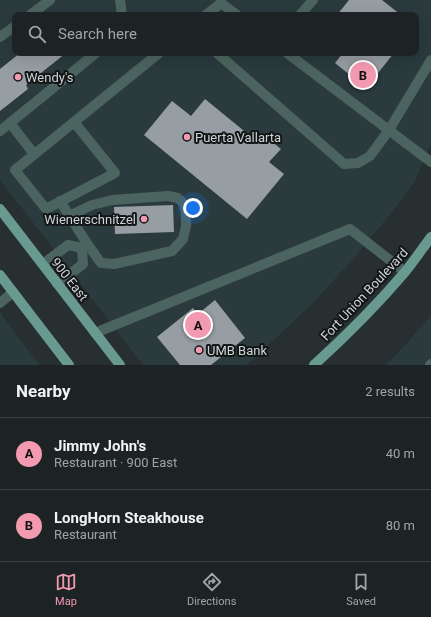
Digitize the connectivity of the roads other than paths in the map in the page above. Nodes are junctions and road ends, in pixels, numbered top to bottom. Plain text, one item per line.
1 (50, 0) edge
2 (120, 0) edge
3 (313, 0) edge
4 (220, 1) edge
5 (34, 12) edge
6 (122, 12) edge
7 (209, 12) edge
8 (233, 12) edge
9 (303, 12) edge
10 (12, 28) edge
11 (0, 38) edge
12 (92, 56) edge
13 (155, 56) edge
14 (220, 56) edge
15 (291, 56) edge
16 (431, 60) edge
17 (74, 122) junction
18 (10, 123) junction
19 (389, 130) junction
20 (0, 131) edge
21 (34, 154) junction
22 (431, 162) edge
23 (60, 202) junction
24 (0, 209) edge
25 (69, 216) junction
26 (431, 238) edge
27 (85, 247) junction
28 (42, 264) junction
29 (405, 272) junction
30 (0, 275) edge
31 (57, 284) junction
32 (13, 292) junction
33 (0, 303) edge
34 (95, 333) junction
35 (69, 365) edge
36 (120, 365) edge
37 (314, 365) edge

1 - 5 lane
2 - 6 lane
3 - 9 lane
4 - 7 lane
4 - 8 lane
10 - 11 lane
12 - 18 lane
13 - 17 lane
14 - 19 lane
15 - 19 lane
16 - 19 lane
17 - 21 lane
17 - 23 lane
18 - 20 lane
18 - 21 lane
19 - 22 lane
21 - 23 lane
23 - 25 lane
24 - 28 main road, 900 East
25 - 27 lane
25 - 27 lane
26 - 29 main road, Fort Union Boulevard
27 - 28 lane
27 - 31 lane
28 - 31 main road, 900 East
29 - 34 lane
29 - 37 main road, Fort Union Boulevard
30 - 32 main road
31 - 34 main road, 900 East
32 - 33 lane
32 - 35 main road
34 - 36 main road, 900 East

